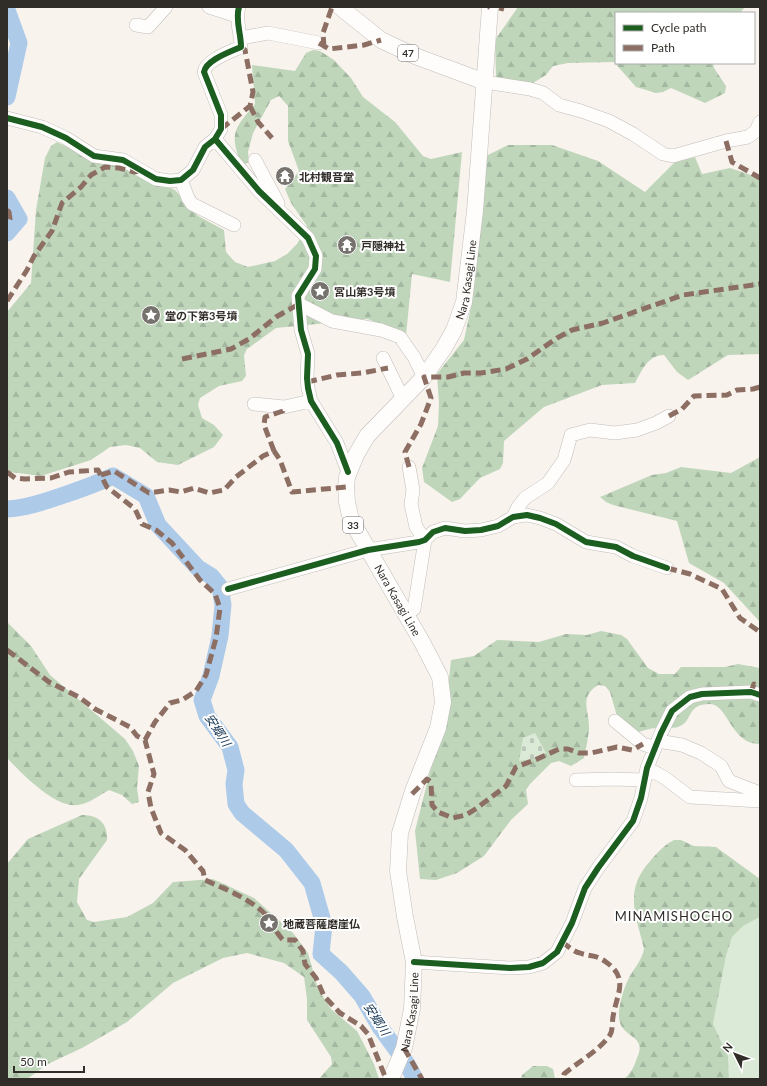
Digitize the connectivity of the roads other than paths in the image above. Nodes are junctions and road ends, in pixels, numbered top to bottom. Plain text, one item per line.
1 (166, 7) edge
2 (208, 7) edge
3 (340, 7) edge
4 (490, 7) edge
5 (238, 12) edge
6 (136, 25) dead end
7 (241, 38) junction
8 (319, 43) dead end
9 (485, 82) junction
10 (7, 118) edge
11 (760, 122) edge
12 (214, 139) junction
13 (255, 160) dead end
14 (181, 180) junction
15 (278, 209) junction
16 (234, 225) dead end
17 (298, 304) junction
18 (383, 358) dead end
19 (424, 377) junction
20 (404, 399) junction
21 (312, 401) junction
22 (254, 404) dead end
23 (669, 416) dead end
24 (409, 467) dead end
25 (348, 472) junction
26 (513, 517) junction
27 (425, 540) junction
28 (368, 550) junction
29 (667, 568) dead end
30 (228, 589) dead end
31 (405, 613) junction
32 (760, 695) edge
33 (615, 722) dead end
34 (657, 745) junction
35 (646, 774) junction
36 (576, 780) dead end
37 (760, 793) edge
38 (760, 801) edge
39 (414, 962) junction
40 (391, 1079) edge

1 - 6 street
2 - 5 street
3 - 9 main road, 47
4 - 9 main road, Nara Kasagi Line / 33
5 - 7 street
7 - 8 street
7 - 12 street
9 - 11 street
9 - 19 main road, Nara Kasagi Line / 33
10 - 14 street
12 - 14 street
12 - 15 street
13 - 15 street
14 - 16 street
15 - 17 street
17 - 19 street
17 - 21 street
18 - 20 street
19 - 20 main road, Nara Kasagi Line / 33
20 - 25 main road, Nara Kasagi Line / 33
21 - 22 street
21 - 25 street
23 - 26 street
24 - 27 street
25 - 28 main road, Nara Kasagi Line / 33
26 - 27 street
26 - 29 street
27 - 28 street
27 - 31 street
28 - 30 street
28 - 31 main road, Nara Kasagi Line / 33
31 - 39 main road, Nara Kasagi Line / 33
32 - 34 street
33 - 34 street
34 - 35 street
34 - 37 street
35 - 36 street
35 - 38 street
35 - 39 street
39 - 40 main road, Nara Kasagi Line / 33

